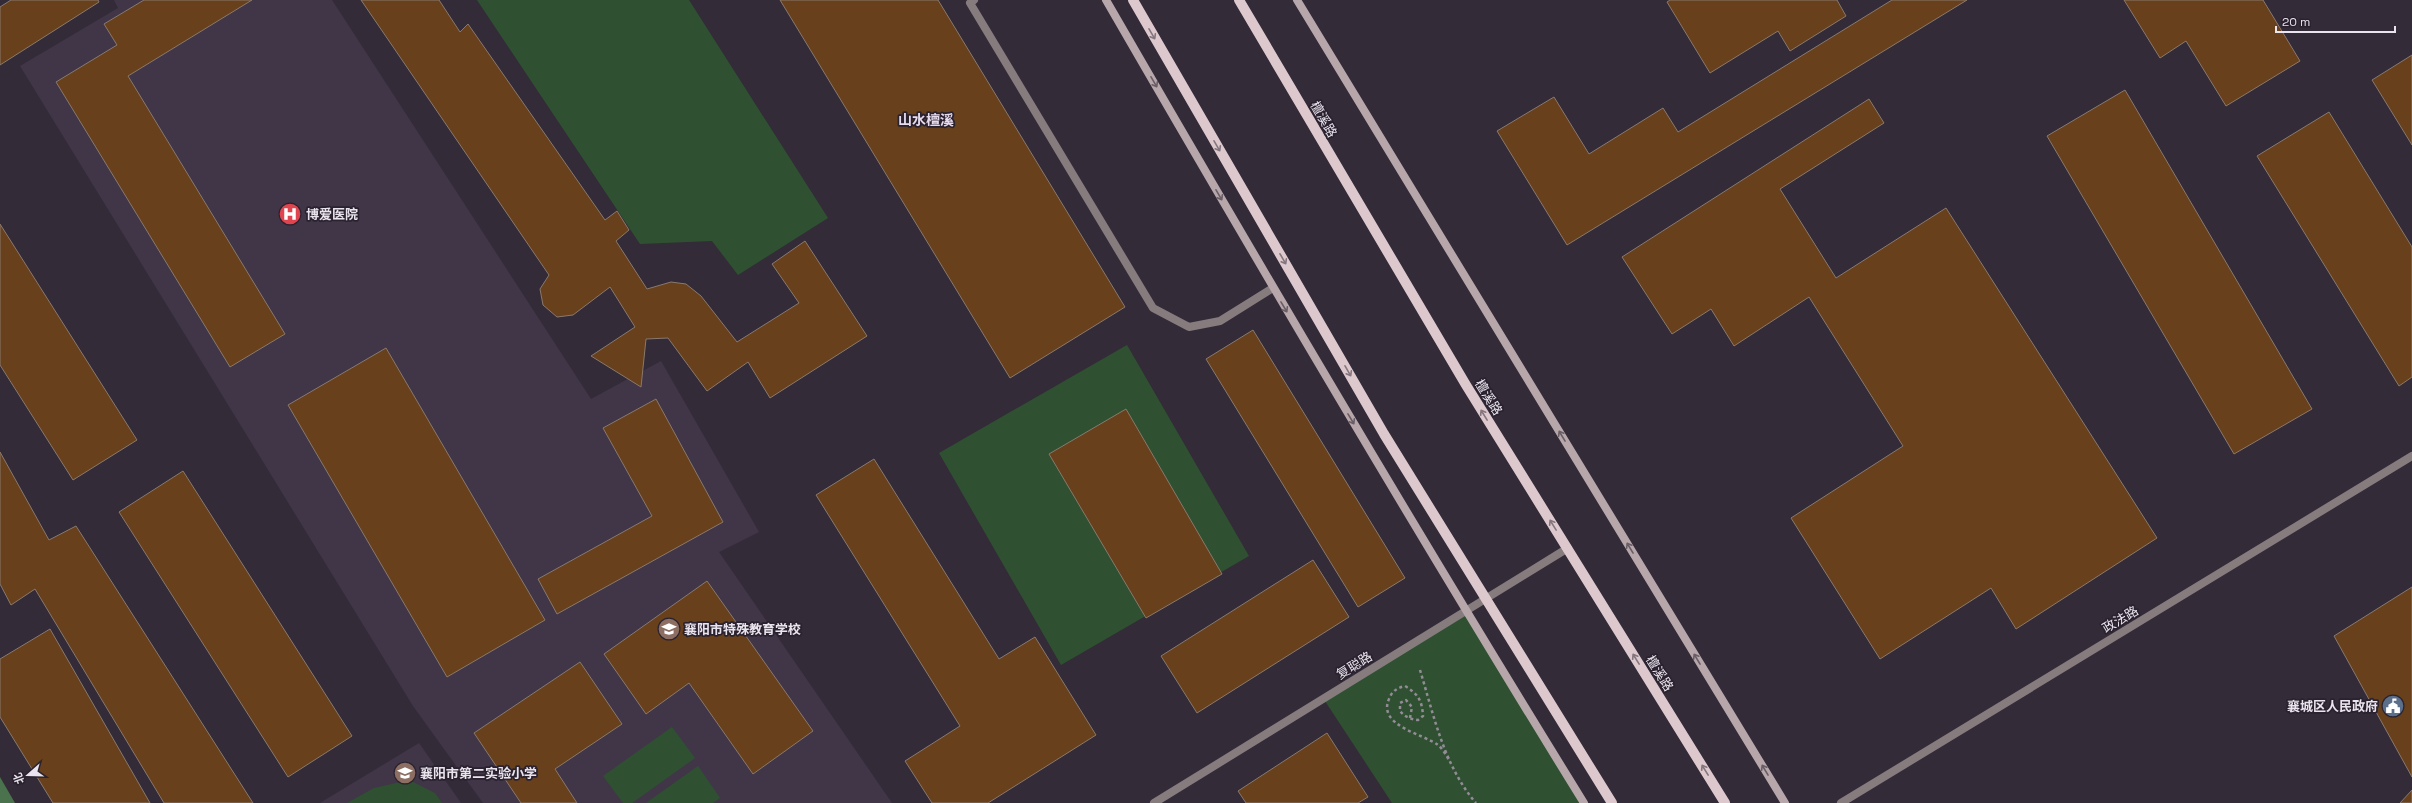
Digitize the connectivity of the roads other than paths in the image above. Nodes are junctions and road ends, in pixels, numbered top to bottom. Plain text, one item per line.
1 (1106, 0) edge
2 (1133, 0) edge
3 (1239, 0) edge
4 (1297, 0) edge
5 (971, 1) edge
6 (1273, 288) junction
7 (2412, 456) edge
8 (1568, 548) junction
9 (1485, 598) junction
10 (1464, 611) junction
11 (1154, 803) edge
12 (1584, 803) edge
13 (1612, 803) edge
14 (1725, 803) edge
15 (1785, 803) edge
16 (1842, 803) edge

1 -> 6 street
2 -> 9 main road
8 -> 3 main road, 檀溪路
15 -> 4 street
5 - 6 street
6 -> 10 street
7 - 16 street, 政法路
8 - 9 street, 复聪路
14 -> 8 main road, 檀溪路
9 - 10 street, 复聪路
9 - 13 main road
10 - 11 street, 复聪路
10 - 12 street

